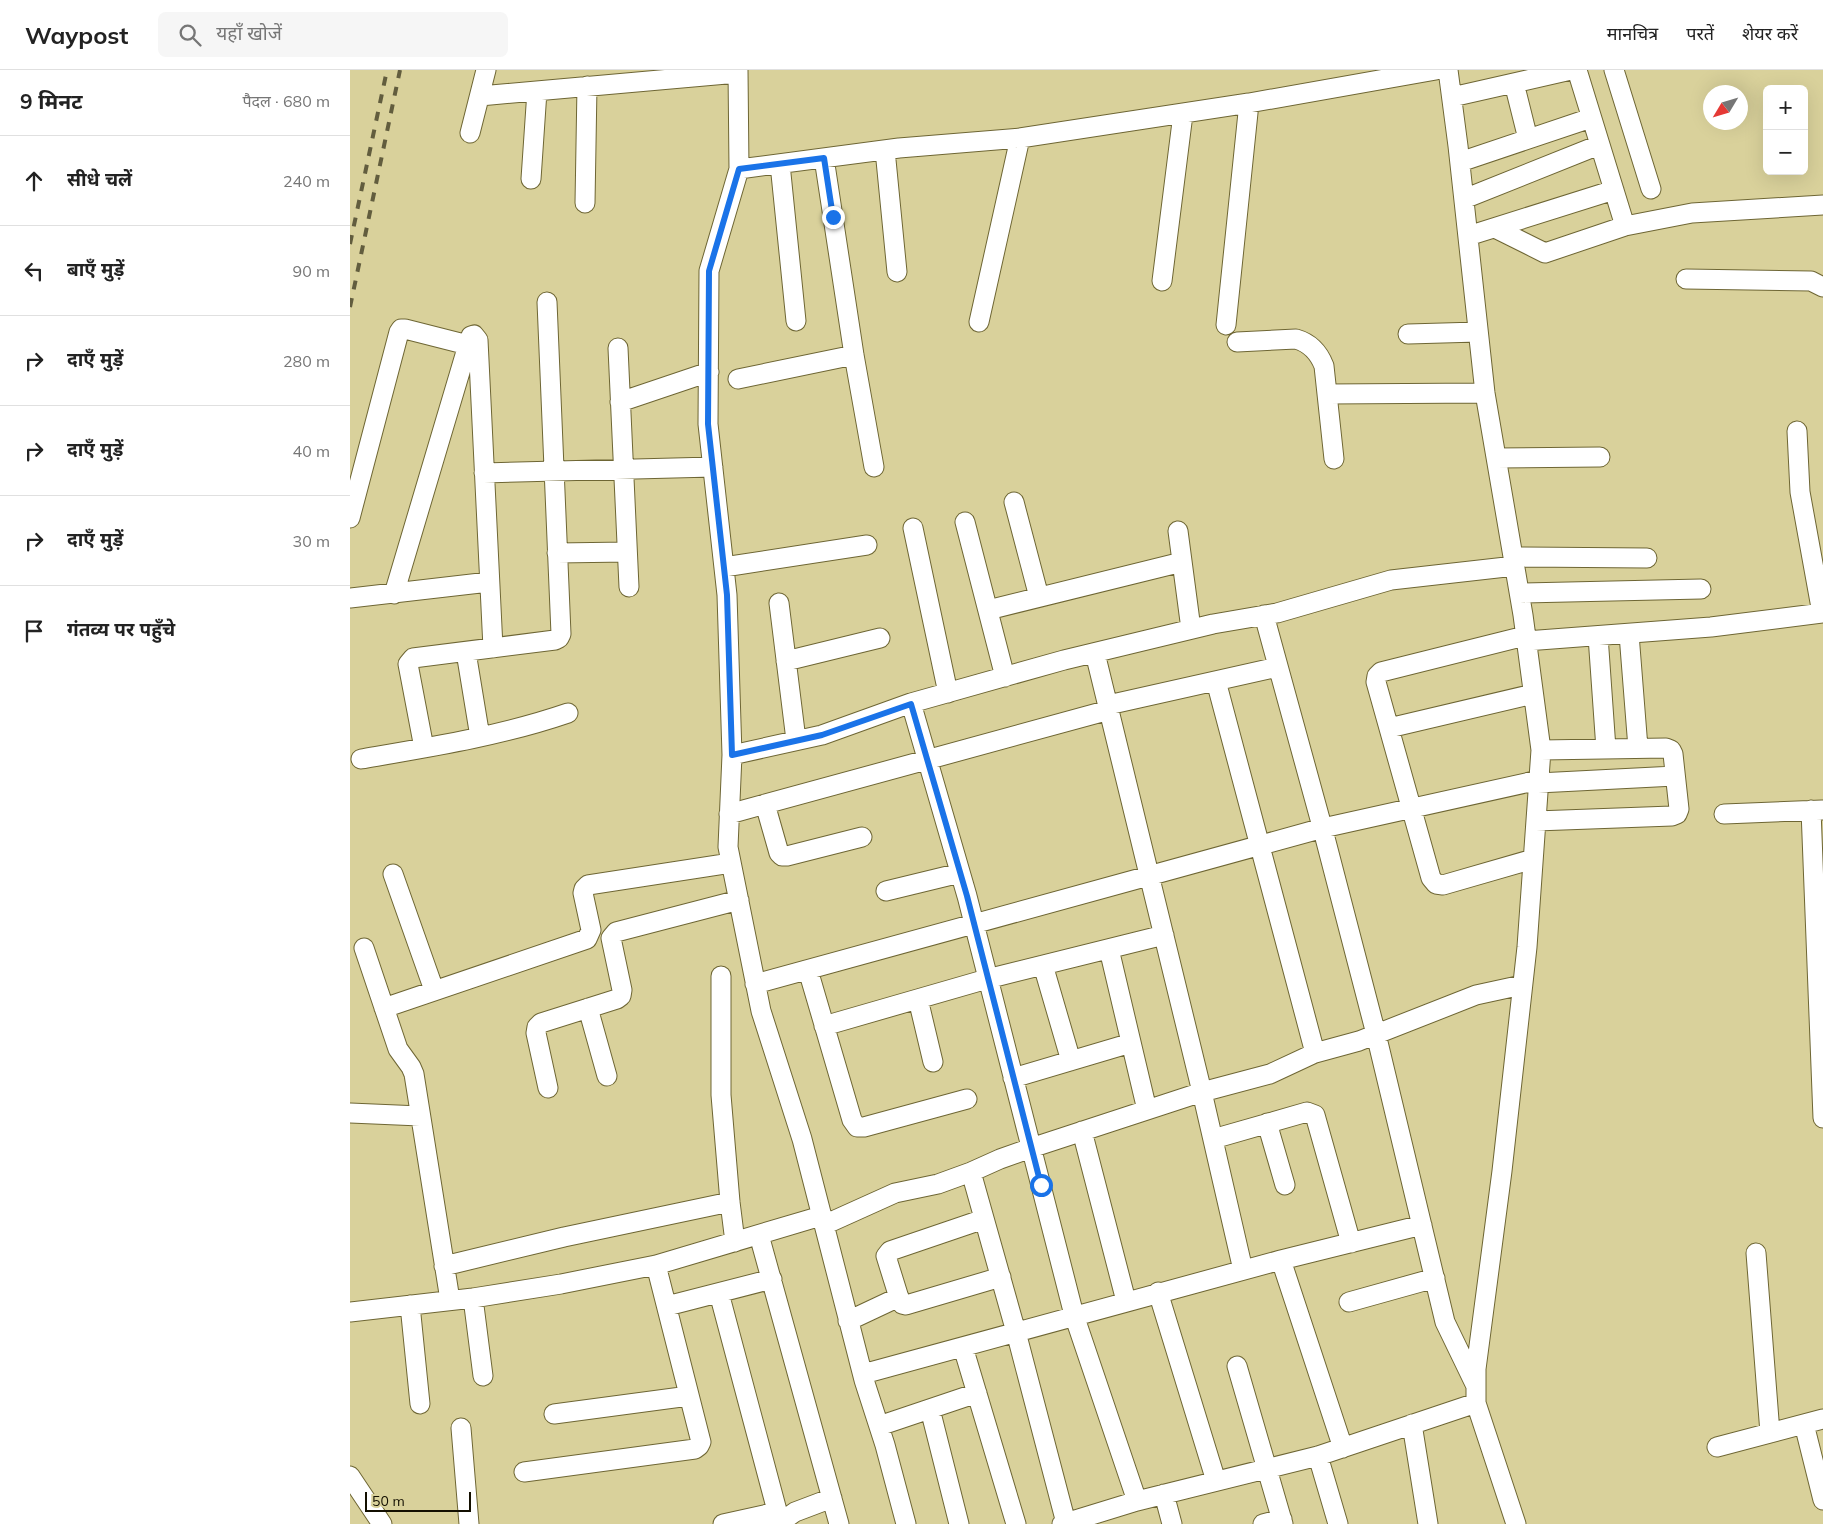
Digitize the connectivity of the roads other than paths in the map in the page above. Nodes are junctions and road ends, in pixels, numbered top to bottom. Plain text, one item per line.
1 (486, 70) edge
2 (1436, 70) edge
3 (1448, 70) edge
4 (1571, 70) edge
5 (1577, 70) edge
6 (1614, 70) edge
7 (738, 71) edge
8 (1514, 83) junction
9 (587, 86) junction
10 (537, 91) junction
11 (480, 96) junction
12 (1452, 97) junction
13 (1249, 103) junction
14 (1183, 114) junction
15 (1591, 118) junction
16 (470, 132) dead end
17 (1020, 138) junction
18 (1528, 139) junction
19 (1599, 145) junction
20 (885, 150) junction
21 (824, 158) junction
22 (1460, 162) junction
23 (780, 164) junction
24 (739, 169) junction
25 (531, 179) dead end
26 (1651, 189) dead end
27 (1614, 190) junction
28 (1464, 199) junction
29 (585, 203) dead end
30 (1823, 206) edge
31 (1625, 226) junction
32 (1495, 228) junction
33 (1468, 236) junction
34 (897, 272) dead end
35 (1686, 279) dead end
36 (1162, 281) dead end
37 (1823, 287) edge
38 (547, 302) dead end
39 (796, 320) dead end
40 (979, 322) dead end
41 (1226, 326) dead end
42 (1478, 332) junction
43 (1408, 334) dead end
44 (1237, 342) dead end
45 (468, 345) junction
46 (618, 348) dead end
47 (854, 355) junction
48 (708, 372) junction
49 (738, 378) dead end
50 (1485, 393) junction
51 (1327, 394) junction
52 (620, 402) junction
53 (1797, 431) dead end
54 (1600, 457) dead end
55 (1496, 458) junction
56 (1334, 459) dead end
57 (874, 467) dead end
58 (713, 468) junction
59 (623, 470) junction
60 (554, 472) junction
61 (484, 473) junction
62 (1014, 502) dead end
63 (350, 518) edge
64 (965, 522) dead end
65 (913, 528) dead end
66 (1178, 531) dead end
67 (867, 545) dead end
68 (627, 552) junction
69 (557, 553) junction
70 (1647, 558) dead end
71 (1514, 561) junction
72 (1182, 562) junction
73 (724, 567) junction
74 (489, 582) junction
75 (629, 587) dead end
76 (1701, 589) dead end
77 (1520, 593) junction
78 (394, 594) junction
79 (1039, 597) junction
80 (350, 598) edge
81 (779, 603) dead end
82 (988, 610) junction
83 (1817, 614) edge
84 (1264, 615) junction
85 (1191, 629) junction
86 (1629, 634) junction
87 (1598, 636) junction
88 (880, 638) dead end
89 (1526, 639) junction
90 (493, 648) junction
91 (466, 652) junction
92 (1095, 653) junction
93 (786, 661) junction
94 (1278, 667) junction
95 (1005, 677) junction
96 (1216, 681) junction
97 (948, 693) junction
98 (1533, 694) junction
99 (911, 704) junction
100 (1109, 708) junction
101 (568, 713) dead end
102 (1389, 728) junction
103 (480, 737) junction
104 (796, 740) junction
105 (424, 748) junction
106 (1638, 748) junction
107 (1606, 749) junction
108 (1541, 750) junction
109 (732, 755) junction
110 (361, 759) dead end
111 (928, 761) junction
112 (1675, 776) junction
113 (1539, 782) junction
114 (765, 804) junction
115 (1412, 808) junction
116 (1817, 810) edge
117 (729, 814) junction
118 (1724, 814) dead end
119 (1536, 821) junction
120 (1323, 828) junction
121 (862, 837) dead end
122 (1260, 847) junction
123 (1533, 859) junction
124 (731, 863) junction
125 (960, 873) junction
126 (393, 874) dead end
127 (1149, 876) junction
128 (1818, 884) edge
129 (886, 891) dead end
130 (739, 900) junction
131 (974, 925) junction
132 (1164, 934) junction
133 (364, 948) dead end
134 (1108, 948) junction
135 (1043, 965) junction
136 (808, 970) junction
137 (721, 976) dead end
138 (987, 979) junction
139 (755, 984) junction
140 (1522, 985) junction
141 (434, 990) junction
142 (918, 999) junction
143 (384, 1008) junction
144 (588, 1008) junction
145 (824, 1026) junction
146 (1376, 1034) junction
147 (1131, 1043) junction
148 (1316, 1052) junction
149 (1822, 1059) edge
150 (1071, 1061) junction
151 (933, 1062) dead end
152 (607, 1076) dead end
153 (1013, 1078) junction
154 (548, 1088) dead end
155 (1202, 1092) junction
156 (967, 1099) dead end
157 (1147, 1110) junction
158 (350, 1113) edge
159 (420, 1116) junction
160 (1823, 1118) edge
161 (1267, 1123) junction
162 (1082, 1131) junction
163 (1213, 1139) junction
164 (1031, 1148) junction
165 (971, 1172) junction
166 (1285, 1185) dead end
167 (730, 1202) junction
168 (984, 1219) junction
169 (822, 1220) junction
170 (1422, 1225) junction
171 (759, 1235) junction
172 (735, 1242) junction
173 (1351, 1243) junction
174 (1756, 1252) dead end
175 (1281, 1260) junction
176 (656, 1265) junction
177 (444, 1266) junction
178 (1243, 1270) junction
179 (1001, 1277) junction
180 (1435, 1278) junction
181 (772, 1279) junction
182 (1158, 1292) junction
183 (719, 1293) junction
184 (899, 1297) junction
185 (472, 1298) junction
186 (450, 1300) junction
187 (1126, 1301) junction
188 (1349, 1302) dead end
189 (410, 1305) junction
190 (666, 1306) junction
191 (350, 1312) edge
192 (1074, 1315) junction
193 (848, 1321) junction
194 (1016, 1332) junction
195 (963, 1347) junction
196 (1238, 1366) dead end
197 (863, 1374) junction
198 (483, 1376) dead end
199 (977, 1393) junction
200 (1476, 1395) junction
201 (689, 1396) junction
202 (420, 1404) dead end
203 (930, 1409) junction
204 (554, 1414) dead end
205 (1823, 1419) edge
206 (1412, 1424) junction
207 (1804, 1424) junction
208 (879, 1426) junction
209 (461, 1428) dead end
210 (1770, 1433) junction
211 (1717, 1447) dead end
212 (1343, 1448) junction
213 (1318, 1456) junction
214 (1267, 1468) junction
215 (524, 1472) dead end
216 (350, 1476) edge
217 (1216, 1481) junction
218 (1822, 1492) edge
219 (1164, 1494) junction
220 (832, 1498) junction
221 (1137, 1501) junction
222 (1117, 1516) edge
223 (778, 1519) edge
224 (1282, 1522) edge
225 (1064, 1523) edge
226 (382, 1524) edge
227 (469, 1524) edge
228 (722, 1524) edge
229 (840, 1524) edge
230 (906, 1524) edge
231 (959, 1524) edge
232 (1016, 1524) edge
233 (1172, 1524) edge
234 (1263, 1524) edge
235 (1338, 1524) edge
236 (1428, 1524) edge
237 (1516, 1524) edge

1 - 11 street
2 - 13 street
3 - 12 street
4 - 8 street
5 - 15 street
6 - 26 street
7 - 9 street
7 - 24 street
8 - 12 street
8 - 18 street
9 - 10 street
9 - 29 street
10 - 11 street
10 - 25 street
11 - 16 street
12 - 22 street
13 - 14 street
13 - 41 street
14 - 17 street
14 - 36 street
15 - 18 street
15 - 19 street
17 - 20 street
17 - 40 street
18 - 22 street
19 - 27 street
19 - 28 street
20 - 21 street
20 - 34 street
21 - 23 street
21 - 47 street
22 - 28 street
23 - 24 street
23 - 39 street
24 - 48 street
27 - 31 street
27 - 32 street
28 - 33 street
30 - 31 street
31 - 32 street
32 - 33 street
33 - 42 street
35 - 37 street
38 - 60 street
42 - 43 street
42 - 50 street
44 - 51 street
45 - 61 street
45 - 63 street
45 - 78 street
46 - 52 street
47 - 49 street
47 - 57 street
48 - 52 street
48 - 58 street
50 - 51 street
50 - 55 street
51 - 56 street
52 - 59 street
53 - 83 street
54 - 55 street
55 - 71 street
58 - 59 street
58 - 73 street
59 - 60 street
59 - 68 street
60 - 61 street
60 - 69 street
61 - 74 street
62 - 79 street
64 - 82 street
65 - 97 street
66 - 72 street
67 - 73 street
68 - 69 street
68 - 75 street
69 - 90 street
70 - 71 street
71 - 77 street
71 - 84 street
72 - 79 street
72 - 85 street
73 - 109 street
74 - 78 street
74 - 90 street
76 - 77 street
77 - 89 street
78 - 80 street
79 - 82 street
81 - 93 street
82 - 95 street
83 - 86 street
84 - 85 street
84 - 94 street
85 - 92 street
86 - 87 street
86 - 106 street
87 - 89 street
87 - 107 street
88 - 93 street
89 - 98 street
89 - 102 street
90 - 91 street
91 - 103 street
91 - 105 street
92 - 95 street
92 - 100 street
93 - 104 street
94 - 96 street
94 - 120 street
95 - 97 street
96 - 100 street
96 - 122 street
97 - 99 street
98 - 102 street
98 - 108 street
99 - 104 street
99 - 111 street
100 - 111 street
100 - 127 street
101 - 103 street
102 - 115 street
103 - 105 street
104 - 109 street
105 - 110 street
106 - 107 street
106 - 112 street
107 - 108 street
108 - 113 street
109 - 117 street
111 - 114 street
111 - 125 street
112 - 113 street
112 - 119 street
113 - 115 street
113 - 119 street
114 - 117 street
114 - 121 street
115 - 120 street
115 - 123 street
116 - 118 street
116 - 128 street
117 - 124 street
119 - 123 street
120 - 122 street
120 - 146 street
122 - 127 street
122 - 148 street
123 - 140 street
124 - 130 street
124 - 141 street
125 - 129 street
125 - 131 street
126 - 141 street
127 - 131 street
127 - 132 street
128 - 149 street
130 - 139 street
130 - 144 street
131 - 136 street
131 - 138 street
132 - 134 street
132 - 155 street
133 - 143 street
134 - 135 street
134 - 147 street
135 - 138 street
135 - 150 street
136 - 139 street
136 - 145 street
137 - 167 street
138 - 142 street
138 - 153 street
139 - 169 street
140 - 146 street
140 - 200 street
141 - 143 street
142 - 145 street
142 - 151 street
143 - 159 street
144 - 152 street
144 - 154 street
145 - 156 street
146 - 148 street
146 - 170 street
147 - 150 street
147 - 157 street
148 - 155 street
149 - 160 street
150 - 153 street
153 - 164 street
155 - 157 street
155 - 163 street
157 - 162 street
158 - 159 street
159 - 177 street
161 - 163 street
161 - 166 street
161 - 173 street
162 - 164 street
162 - 187 street
163 - 178 street
164 - 165 street
164 - 192 street
165 - 168 street
165 - 169 street
167 - 172 street
167 - 177 street
168 - 179 street
168 - 184 street
169 - 171 street
169 - 193 street
170 - 173 street
170 - 180 street
171 - 172 street
171 - 181 street
172 - 176 street
173 - 175 street
174 - 210 street
175 - 178 street
175 - 212 street
176 - 185 street
176 - 190 street
177 - 186 street
178 - 182 street
179 - 184 street
179 - 194 street
180 - 188 street
180 - 200 street
181 - 183 street
181 - 220 street
182 - 187 street
182 - 217 street
183 - 190 street
183 - 223 street
184 - 193 street
185 - 186 street
185 - 198 street
186 - 189 street
187 - 192 street
189 - 191 street
189 - 202 street
190 - 201 street
192 - 194 street
192 - 221 street
193 - 197 street
194 - 195 street
194 - 225 street
195 - 197 street
195 - 199 street
196 - 214 street
197 - 208 street
199 - 203 street
199 - 232 street
200 - 206 street
200 - 237 street
201 - 204 street
201 - 215 street
203 - 208 street
203 - 231 street
205 - 207 street
206 - 212 street
206 - 236 street
207 - 210 street
207 - 218 street
208 - 230 street
209 - 227 street
210 - 211 street
212 - 213 street
213 - 214 street
213 - 235 street
214 - 217 street
214 - 224 street
216 - 226 street
217 - 219 street
219 - 221 street
219 - 233 street
220 - 223 street
220 - 229 street
221 - 222 street
222 - 225 street
223 - 228 street
224 - 234 street

